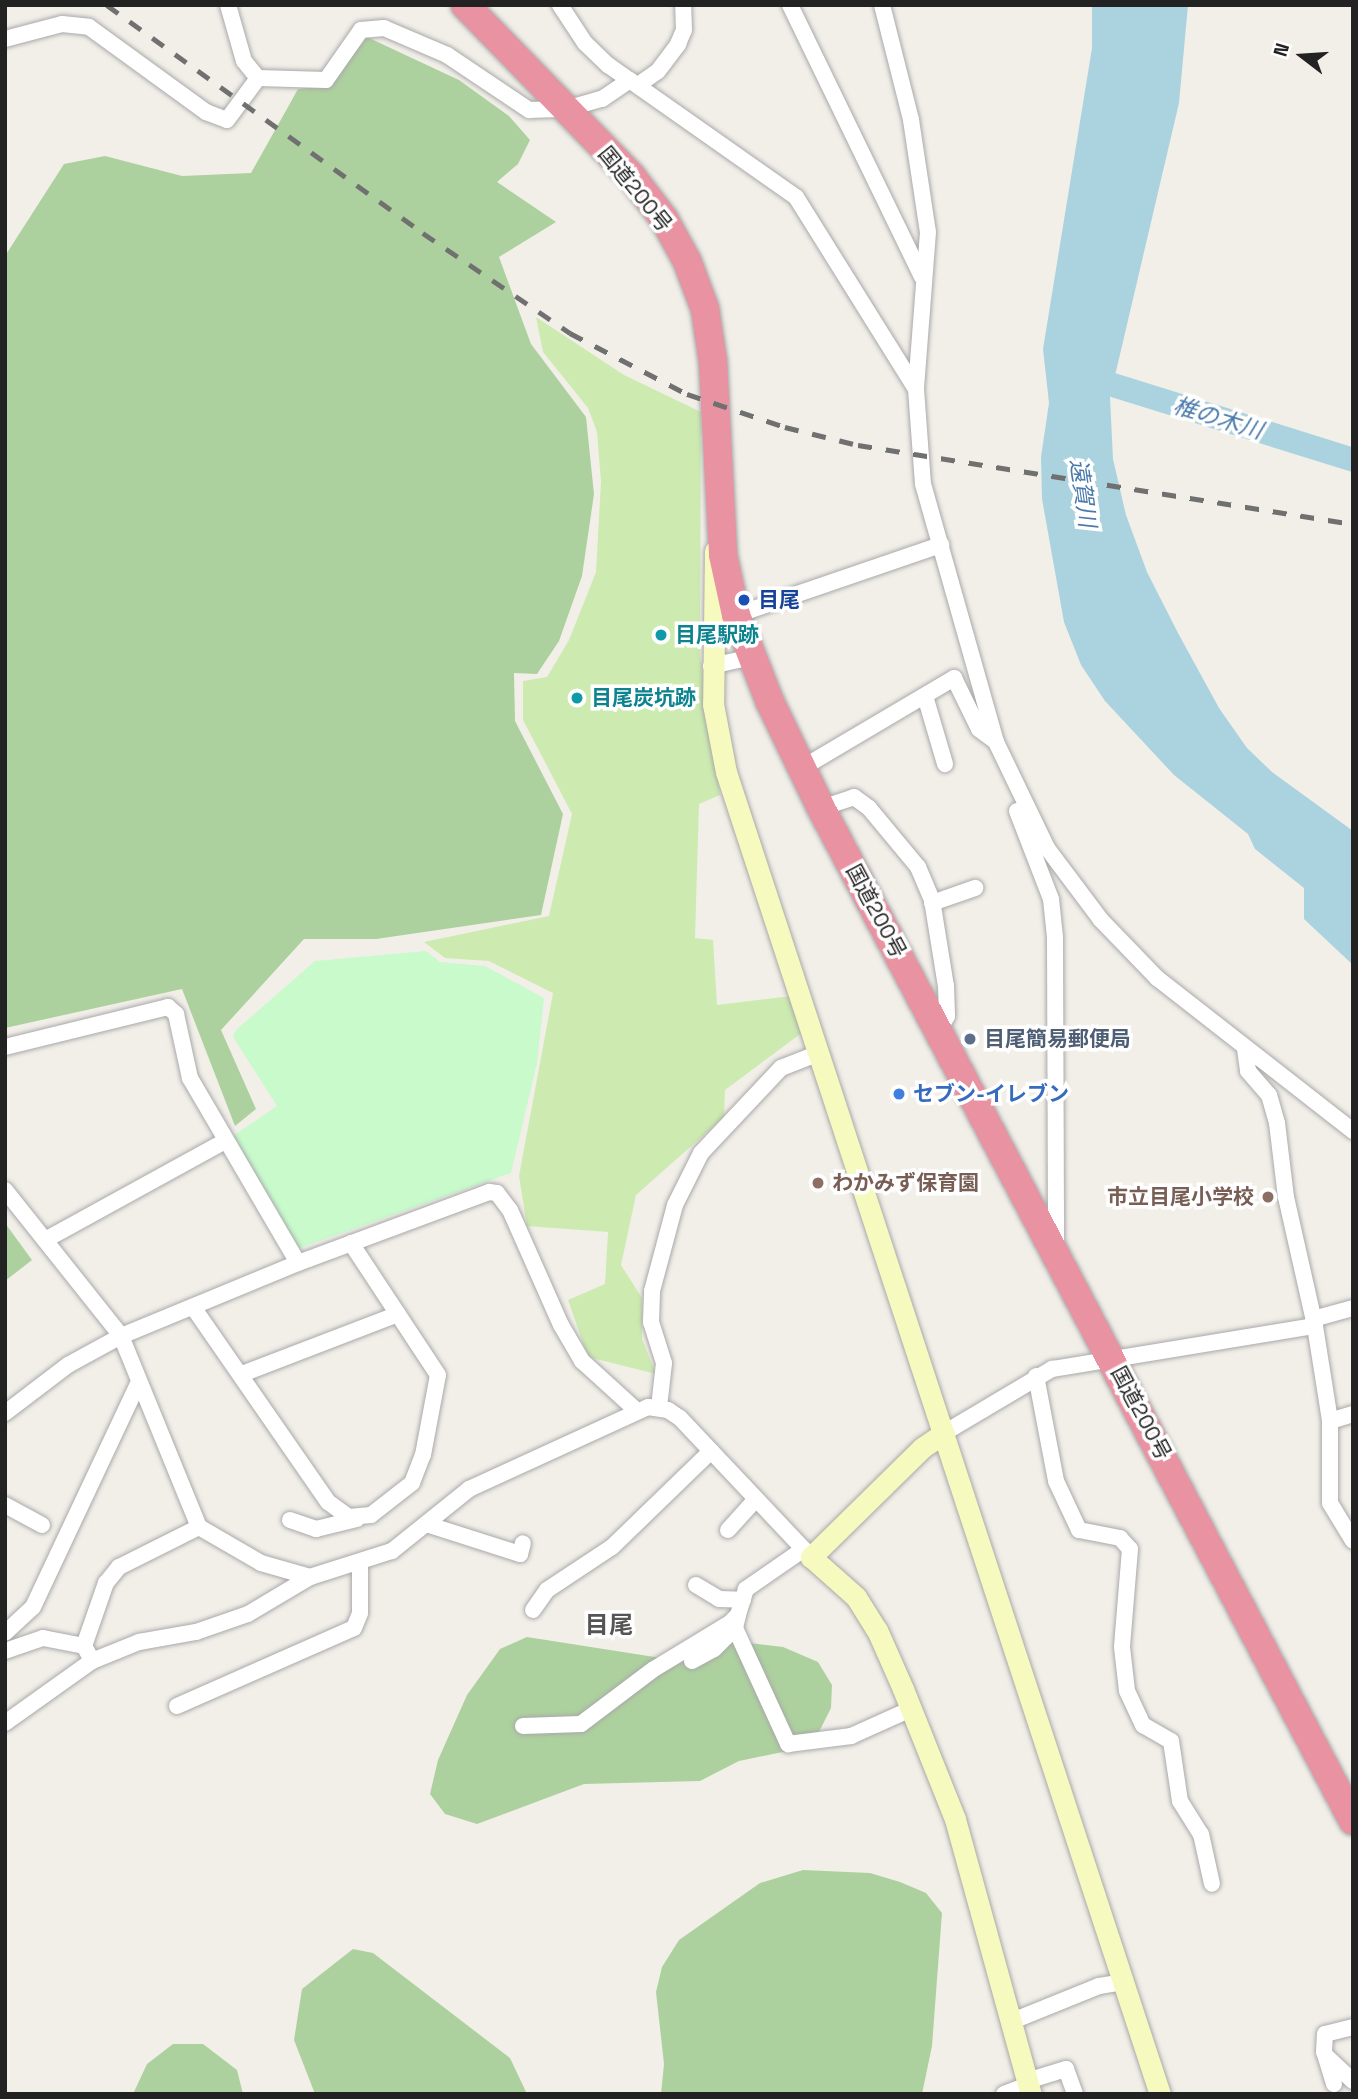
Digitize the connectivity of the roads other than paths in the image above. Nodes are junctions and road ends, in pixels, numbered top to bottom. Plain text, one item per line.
1 (228, 5) edge
2 (465, 5) edge
3 (560, 5) edge
4 (683, 5) edge
5 (790, 5) edge
6 (882, 5) edge
7 (5, 39) edge
8 (258, 78) junction
9 (634, 82) junction
10 (566, 109) junction
11 (925, 286) junction
12 (916, 390) junction
13 (717, 510) junction
14 (941, 545) junction
15 (736, 615) junction
16 (752, 657) junction
17 (712, 666) junction
18 (925, 696) junction
19 (996, 742) junction
20 (947, 757) dead end
21 (802, 768) junction
22 (1012, 778) junction
23 (821, 808) junction
24 (975, 888) dead end
25 (932, 903) junction
26 (940, 1029) junction
27 (5, 1047) edge
28 (1245, 1049) junction
29 (819, 1053) junction
30 (1353, 1131) edge
31 (223, 1142) junction
32 (5, 1190) edge
33 (45, 1240) junction
34 (351, 1242) junction
35 (1055, 1253) junction
36 (298, 1263) junction
37 (193, 1307) junction
38 (1353, 1308) edge
39 (398, 1314) junction
40 (1314, 1323) junction
41 (121, 1336) junction
42 (1111, 1356) junction
43 (242, 1374) junction
44 (1036, 1376) junction
45 (138, 1384) junction
46 (659, 1407) junction
47 (637, 1411) junction
48 (5, 1413) edge
49 (1353, 1414) edge
50 (1330, 1421) junction
51 (944, 1433) junction
52 (711, 1451) junction
53 (756, 1499) junction
54 (5, 1505) edge
55 (356, 1519) junction
56 (290, 1520) dead end
57 (426, 1524) junction
58 (42, 1525) dead end
59 (199, 1527) junction
60 (728, 1530) dead end
61 (1353, 1541) edge
62 (523, 1543) dead end
63 (808, 1553) junction
64 (360, 1563) junction
65 (310, 1577) junction
66 (696, 1585) dead end
67 (533, 1610) dead end
68 (739, 1614) junction
69 (5, 1633) edge
70 (5, 1651) edge
71 (88, 1653) junction
72 (692, 1661) dead end
73 (177, 1706) dead end
74 (911, 1709) junction
75 (5, 1723) edge
76 (523, 1726) dead end
77 (1353, 1821) edge
78 (1212, 1884) dead end
79 (1125, 1982) junction
80 (1010, 2022) junction
81 (1353, 2027) edge
82 (1325, 2055) junction
83 (1353, 2081) edge
84 (1334, 2084) dead end
85 (1029, 2086) edge
86 (1004, 2094) edge
87 (1075, 2094) edge
88 (1160, 2094) edge

1 - 8 street
2 - 10 highway, 国道200号
3 - 9 street
4 - 9 street
5 - 11 street
6 - 11 street
7 - 8 street
8 - 10 street
9 - 10 street
9 - 12 street
10 - 13 highway, 国道200号
11 - 12 street
12 - 14 street
13 - 15 highway, 国道200号
13 - 17 street
14 - 15 street
14 - 19 street
15 - 16 highway, 国道200号
16 - 17 street
16 - 21 highway, 国道200号
17 - 29 street
18 - 19 street
18 - 20 street
18 - 21 street
19 - 22 street
21 - 23 highway, 国道200号
22 - 28 street
22 - 35 street
23 - 25 street
23 - 26 highway, 国道200号
24 - 25 street
25 - 26 street
26 - 35 highway, 国道200号
27 - 31 street
28 - 30 street
28 - 40 street
29 - 46 street
29 - 51 street
31 - 33 street
31 - 36 street
32 - 33 street
33 - 41 street
34 - 36 street
34 - 39 street
34 - 47 street
35 - 42 highway, 国道200号
36 - 37 street
37 - 41 street
37 - 43 street
38 - 40 street
39 - 43 street
39 - 55 street
40 - 42 street
40 - 50 street
41 - 45 street
41 - 48 street
42 - 44 street
42 - 77 highway, 国道200号
43 - 55 street
44 - 51 street
44 - 78 street
45 - 59 street
45 - 69 street
46 - 47 street
46 - 52 street
47 - 57 street
49 - 50 street
50 - 61 street
51 - 63 street
51 - 79 street
52 - 53 street
52 - 67 street
53 - 60 street
53 - 63 street
54 - 58 street
55 - 56 street
57 - 62 street
57 - 64 street
59 - 65 street
59 - 71 street
63 - 68 street
63 - 74 street
64 - 65 street
64 - 73 street
65 - 71 street
66 - 68 street
68 - 72 street
68 - 74 street
68 - 76 street
70 - 71 street
71 - 75 street
74 - 80 street
79 - 80 street
79 - 88 street
80 - 85 street
81 - 82 street
82 - 83 street
82 - 84 street
85 - 86 street
85 - 87 street

